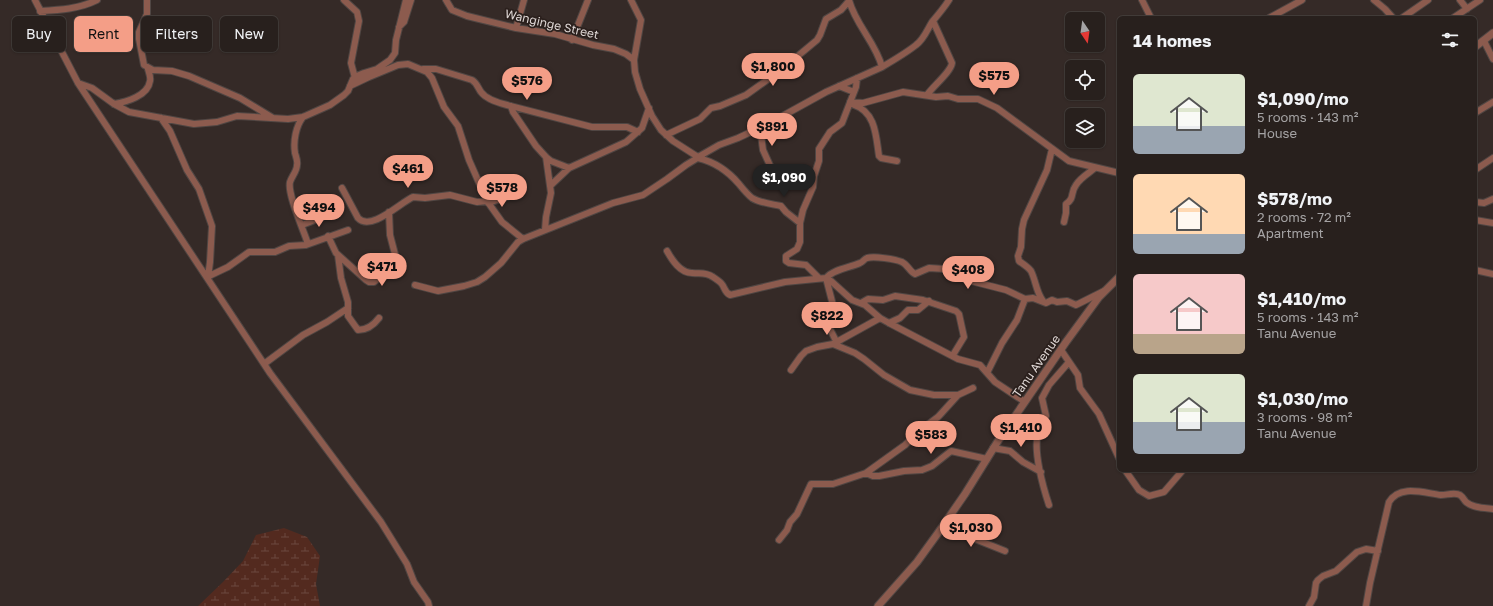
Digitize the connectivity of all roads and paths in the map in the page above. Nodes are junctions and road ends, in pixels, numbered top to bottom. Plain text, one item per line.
1 (35, 0) edge
2 (97, 0) edge
3 (147, 0) edge
4 (344, 0) edge
5 (406, 0) edge
6 (411, 0) edge
7 (446, 0) edge
8 (524, 0) edge
9 (588, 0) edge
10 (632, 0) edge
11 (949, 0) edge
12 (1142, 0) edge
13 (1302, 0) edge
14 (1374, 0) edge
15 (1428, 0) edge
16 (1460, 0) edge
17 (1480, 0) edge
18 (849, 1) edge
19 (1467, 9) junction
20 (40, 11) junction
21 (1150, 16) edge
22 (1273, 16) edge
23 (1391, 16) edge
24 (1406, 16) edge
25 (1456, 16) edge
26 (933, 21) junction
27 (399, 27) junction
28 (516, 28) junction
29 (1493, 33) edge
30 (572, 40) junction
31 (1484, 41) junction
32 (1477, 46) edge
33 (1493, 59) edge
34 (634, 60) junction
35 (882, 67) junction
36 (148, 69) junction
37 (421, 69) junction
38 (355, 78) junction
39 (857, 78) junction
40 (78, 83) junction
41 (350, 86) junction
42 (839, 86) junction
43 (854, 92) junction
44 (927, 95) junction
45 (1493, 102) edge
46 (849, 103) junction
47 (114, 104) junction
48 (511, 106) junction
49 (649, 108) junction
50 (1477, 113) edge
51 (303, 117) junction
52 (161, 118) junction
53 (275, 119) junction
54 (760, 127) junction
55 (638, 132) junction
56 (666, 135) junction
57 (1052, 149) junction
58 (546, 157) junction
59 (699, 158) junction
60 (1493, 158) edge
61 (896, 162) dead end
62 (569, 168) junction
63 (1095, 168) junction
64 (1477, 169) edge
65 (772, 170) dead end
66 (1117, 173) edge
67 (551, 185) junction
68 (342, 188) dead end
69 (512, 195) dead end
70 (1493, 199) edge
71 (488, 202) junction
72 (1477, 202) edge
73 (1484, 203) junction
74 (1493, 205) edge
75 (388, 212) junction
76 (330, 214) dead end
77 (1477, 220) edge
78 (1064, 222) dead end
79 (800, 223) junction
80 (1493, 223) edge
81 (302, 225) junction
82 (348, 230) dead end
83 (545, 230) junction
84 (328, 236) junction
85 (523, 239) junction
86 (308, 244) junction
87 (667, 251) dead end
88 (338, 255) junction
89 (1477, 270) edge
90 (1493, 274) edge
91 (207, 277) junction
92 (819, 278) junction
93 (826, 278) junction
94 (1117, 279) edge
95 (415, 285) dead end
96 (1106, 290) junction
97 (1025, 299) junction
98 (929, 301) junction
99 (1043, 301) junction
100 (861, 303) junction
101 (348, 308) junction
102 (379, 318) dead end
103 (880, 318) junction
104 (889, 323) junction
105 (834, 342) junction
106 (1061, 350) junction
107 (952, 356) junction
108 (1069, 362) junction
109 (264, 364) junction
110 (791, 370) dead end
111 (987, 373) junction
112 (973, 388) dead end
113 (958, 395) junction
114 (1025, 402) junction
115 (993, 448) junction
116 (1117, 454) edge
117 (987, 459) junction
118 (866, 472) junction
119 (1041, 472) junction
120 (1126, 472) edge
121 (1181, 472) edge
122 (1049, 505) dead end
123 (1493, 509) edge
124 (945, 523) junction
125 (779, 540) dead end
126 (1005, 551) dead end
127 (1378, 551) junction
128 (429, 606) edge
129 (878, 606) edge
130 (1309, 606) edge
131 (1366, 606) edge

1 - 20 street
2 - 20 street
3 - 36 street
4 - 38 street
5 - 27 street
6 - 27 street
7 - 28 street, Wanginge Street
8 - 28 street
9 - 30 street
10 - 34 street
11 - 26 street
12 - 21 street
13 - 22 street
14 - 23 street
15 - 24 street
16 - 19 street
17 - 19 street
18 - 35 street
18 - 56 street
19 - 25 street
20 - 40 street
26 - 35 street
26 - 44 street
27 - 38 street
28 - 30 street, Wanginge Street
29 - 31 street
30 - 34 street, Wanginge Street
31 - 32 street
31 - 33 street
34 - 49 street
35 - 39 street
36 - 47 street
36 - 53 street
37 - 41 street
37 - 48 street
37 - 71 street
38 - 41 street
39 - 42 street
39 - 43 street
40 - 47 street
40 - 91 street
41 - 51 street
42 - 43 street
42 - 54 street
43 - 46 street
44 - 46 street
44 - 57 street
45 - 50 street
46 - 61 street
46 - 79 street
47 - 52 street
48 - 55 street
48 - 58 street
49 - 55 street
49 - 56 street
51 - 53 street
51 - 81 street
52 - 53 street
52 - 91 street
54 - 59 street
54 - 65 street
55 - 62 street
56 - 59 street
57 - 63 street
57 - 99 street
58 - 62 street
58 - 67 street
59 - 79 street
59 - 83 street
60 - 64 street
62 - 67 street
63 - 66 street
63 - 78 street
67 - 83 street
68 - 75 street
69 - 71 street
70 - 73 street
71 - 75 street
71 - 85 street
72 - 73 street
73 - 74 street
75 - 88 street
76 - 81 street
77 - 80 street
79 - 92 street
81 - 86 street
82 - 84 street
83 - 85 street
84 - 86 street
84 - 88 street
85 - 95 street
86 - 91 street
87 - 92 street
88 - 101 street
89 - 90 street
91 - 109 street
92 - 93 street
93 - 97 street
93 - 100 street
93 - 105 street
94 - 96 street, Tanu Avenue
96 - 99 street
96 - 106 street, Tanu Avenue
97 - 99 street
97 - 111 street
98 - 100 street
98 - 104 street
98 - 107 street
100 - 103 street
101 - 102 street
101 - 109 street
103 - 104 street
103 - 105 street
104 - 107 street
105 - 110 street
105 - 113 street
106 - 108 street
106 - 114 street, Tanu Avenue
107 - 111 street
108 - 116 street
108 - 119 street
109 - 128 street
111 - 114 street
112 - 113 street
113 - 118 street
114 - 115 street, Tanu Avenue
115 - 117 street, Tanu Avenue
115 - 119 street
117 - 118 street
117 - 124 street, Tanu Avenue
118 - 125 street
119 - 122 street
120 - 121 street
123 - 127 street
124 - 126 street
124 - 129 street, Tanu Avenue
127 - 130 street
127 - 131 street

